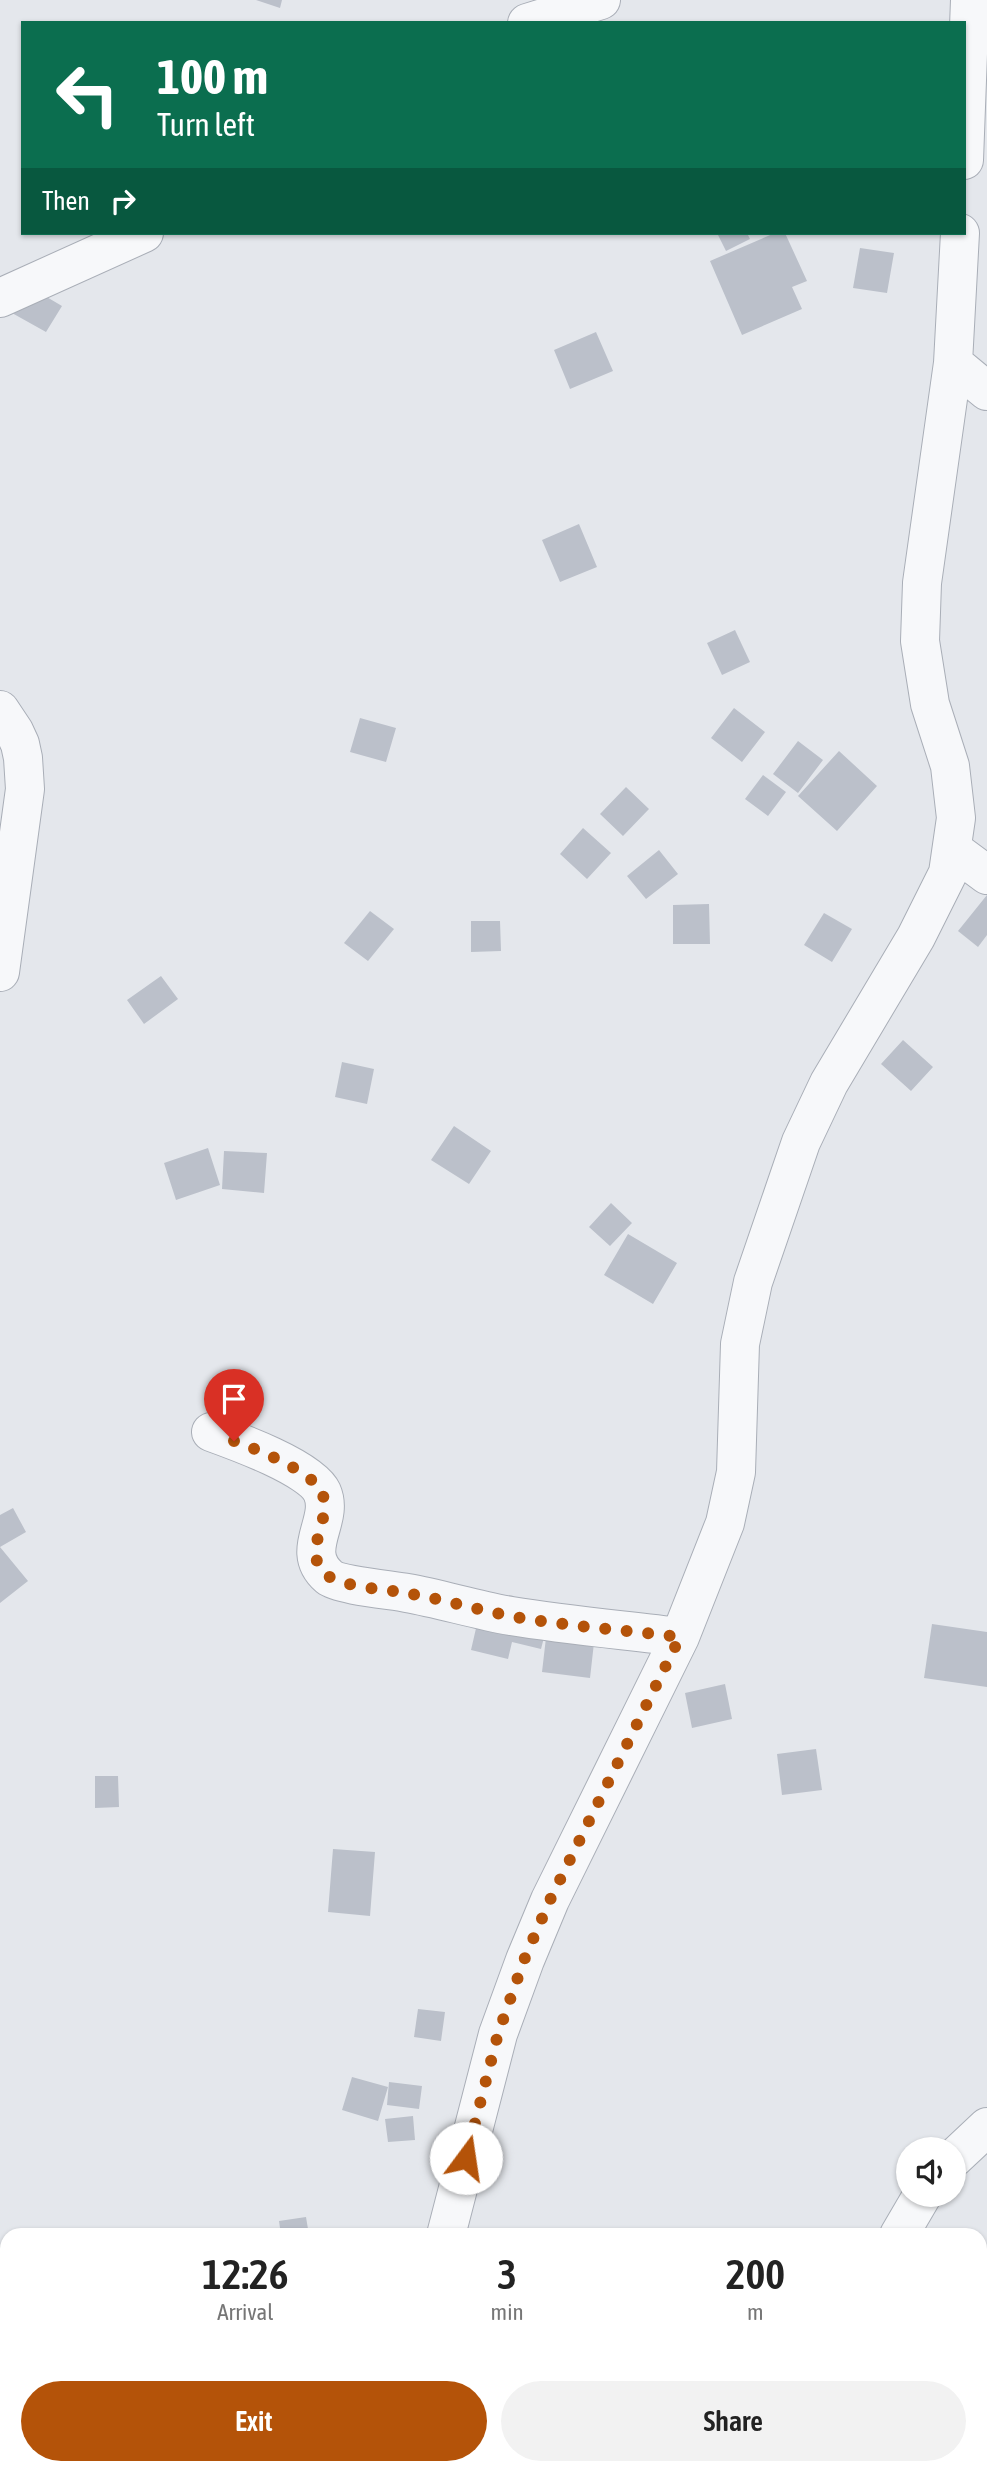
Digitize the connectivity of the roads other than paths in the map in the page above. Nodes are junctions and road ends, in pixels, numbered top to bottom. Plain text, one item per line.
1 (601, 0) edge
2 (970, 0) edge
3 (533, 21) edge
4 (978, 58) edge
5 (966, 145) edge
6 (140, 235) edge
7 (960, 235) edge
8 (0, 298) edge
9 (953, 363) junction
10 (987, 391) edge
11 (0, 710) edge
12 (952, 849) junction
13 (987, 875) edge
14 (0, 972) edge
15 (211, 1432) dead end
16 (680, 1637) junction
17 (987, 2127) edge
18 (966, 2147) edge
19 (915, 2207) edge
20 (448, 2228) edge
21 (903, 2228) edge

1 - 3 street
2 - 4 street
4 - 5 street
6 - 8 street
7 - 9 street
9 - 10 street
9 - 12 street
11 - 14 street
12 - 13 street
12 - 16 street
15 - 16 street
16 - 20 street
17 - 18 street
19 - 21 street

